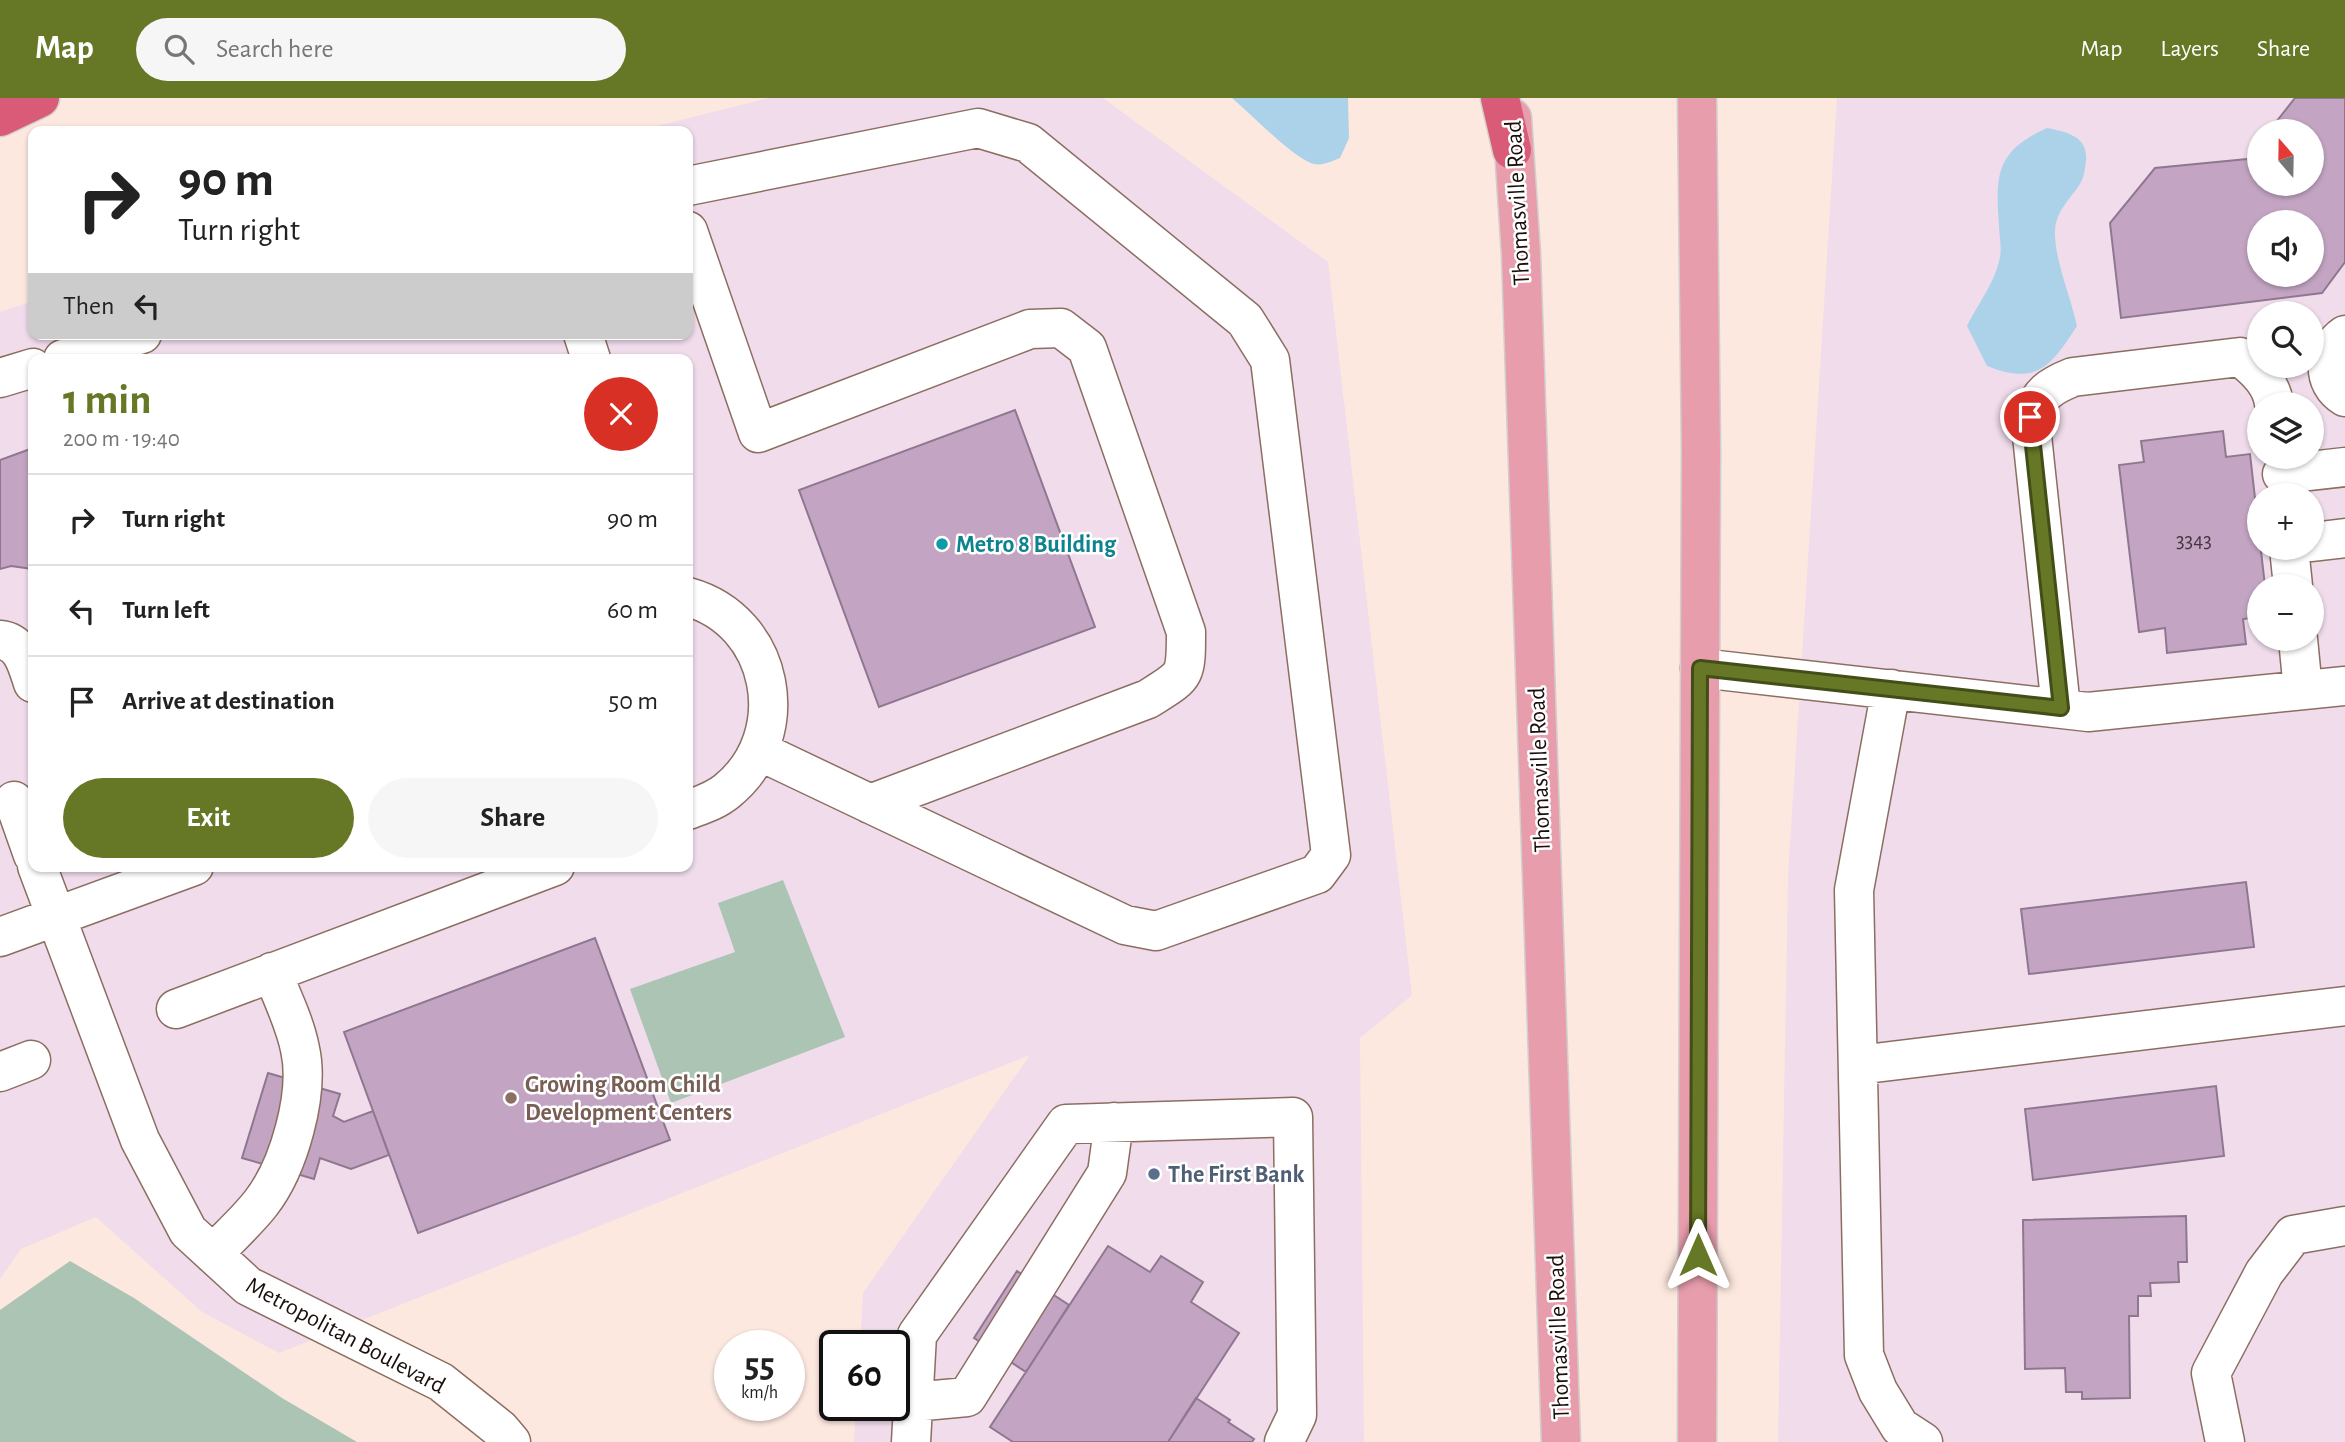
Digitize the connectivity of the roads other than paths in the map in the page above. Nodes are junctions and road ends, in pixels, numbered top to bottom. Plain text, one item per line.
1 (40, 98) edge
2 (1500, 98) edge
3 (1511, 98) edge
4 (1698, 98) edge
5 (0, 117) edge
6 (1512, 150) junction
7 (693, 185) edge
8 (693, 245) edge
9 (2345, 335) edge
10 (141, 343) edge
11 (87, 354) edge
12 (28, 370) edge
13 (0, 378) edge
14 (2270, 392) edge
15 (2345, 397) edge
16 (2345, 467) edge
17 (2286, 480) edge
18 (2345, 490) edge
19 (2345, 517) edge
20 (2324, 519) edge
21 (2345, 538) edge
22 (2324, 541) edge
23 (693, 599) edge
24 (0, 640) edge
25 (2299, 651) edge
26 (28, 668) edge
27 (1700, 668) junction
28 (2345, 685) edge
29 (1891, 689) junction
30 (2304, 690) junction
31 (2061, 708) junction
32 (759, 751) junction
33 (16, 800) edge
34 (870, 804) junction
35 (693, 808) edge
36 (28, 839) edge
37 (39, 872) edge
38 (177, 872) edge
39 (539, 872) edge
40 (55, 916) junction
41 (0, 937) edge
42 (272, 972) junction
43 (2345, 1006) edge
44 (177, 1009) dead end
45 (1858, 1065) junction
46 (1114, 1122) junction
47 (2345, 1226) edge
48 (213, 1254) junction
49 (913, 1402) junction
50 (510, 1442) edge
51 (911, 1442) edge
52 (1284, 1442) edge
53 (1561, 1442) edge
54 (1697, 1442) edge
55 (1923, 1442) edge
56 (2225, 1442) edge

1 - 5 highway
2 - 6 highway
3 - 6 main road, Thomasville Road
4 - 27 main road
6 - 53 main road, Thomasville Road
7 - 34 street
8 - 34 street
9 - 15 street
10 - 11 street
12 - 13 street
14 - 31 street
16 - 17 street
17 - 18 street
19 - 20 street
21 - 22 street
23 - 32 street
24 - 26 street
25 - 30 street
27 - 29 street
27 - 54 main road
28 - 30 street
29 - 31 street
29 - 45 street
30 - 31 street
32 - 34 street
32 - 35 street
33 - 36 street
37 - 40 street, Metropolitan Boulevard
38 - 40 street
39 - 42 street
40 - 41 street
40 - 48 street, Metropolitan Boulevard
42 - 44 street
42 - 48 street
43 - 45 street
45 - 55 street
46 - 49 street
46 - 49 street
46 - 52 street
47 - 56 street
48 - 50 street, Metropolitan Boulevard
49 - 51 street

